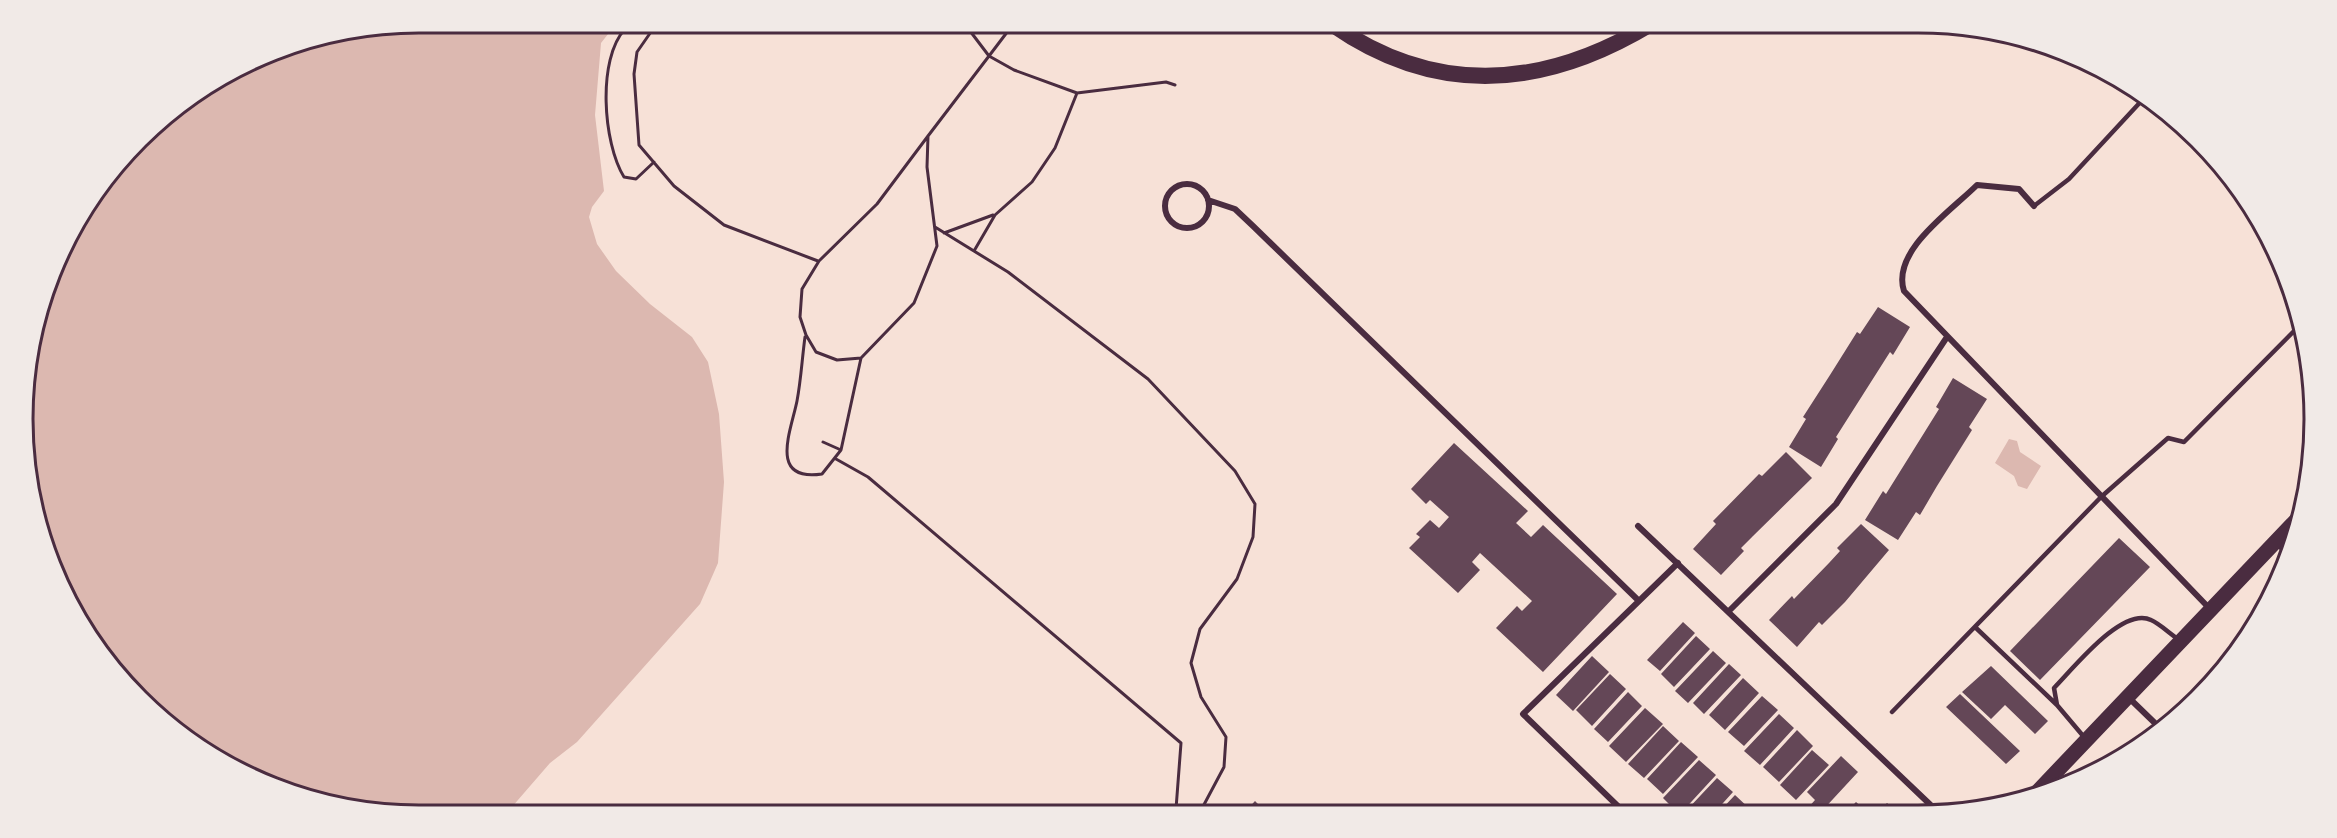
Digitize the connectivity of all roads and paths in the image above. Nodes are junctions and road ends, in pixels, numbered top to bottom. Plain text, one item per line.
1 (621, 33) edge
2 (650, 33) edge
3 (972, 33) edge
4 (1006, 33) edge
5 (1345, 33) edge
6 (1634, 33) edge
7 (989, 56) junction
8 (1175, 86) dead end
9 (1077, 93) junction
10 (2139, 103) edge
11 (928, 136) junction
12 (654, 162) junction
13 (1208, 200) junction
14 (2034, 206) joint
15 (995, 215) junction
16 (935, 227) junction
17 (945, 233) junction
18 (974, 251) junction
19 (819, 261) junction
20 (2294, 331) edge
21 (806, 335) junction
22 (1947, 337) junction
23 (861, 358) junction
24 (823, 442) dead end
25 (841, 450) junction
26 (836, 459) junction
27 (2102, 497) junction
28 (1638, 526) dead end
29 (2288, 528) edge
30 (2275, 542) junction
31 (2282, 548) edge
32 (1678, 564) junction
33 (1639, 601) junction
34 (2210, 609) junction
35 (1729, 611) junction
36 (1975, 627) junction
37 (2180, 641) junction
38 (2127, 696) junction
39 (2057, 705) junction
40 (1892, 712) dead end
41 (2156, 723) edge
42 (2086, 739) junction
43 (2044, 784) edge
44 (1176, 805) edge
45 (1204, 805) edge
46 (1617, 805) edge
47 (1930, 805) edge

1 - 12 path
2 - 12 path
3 - 7 path
4 - 7 path
5 - 6 highway
7 - 9 path
7 - 11 path
8 - 9 path
9 - 15 path
10 - 14 lane
11 - 16 path
11 - 19 path
12 - 19 path
13 - 13 street
13 - 33 street
14 - 22 street
15 - 17 path
15 - 18 path
16 - 17 path
16 - 23 path
17 - 18 path
18 - 45 path
19 - 21 path
20 - 27 lane
21 - 23 path
21 - 26 path
22 - 27 street
22 - 35 street
23 - 25 path
24 - 25 path
25 - 26 path
26 - 44 path
27 - 34 street
27 - 36 lane
28 - 32 street
29 - 30 main road
30 - 31 street
30 - 34 main road
32 - 33 street
32 - 35 street
33 - 46 street
34 - 37 main road
35 - 47 street
36 - 39 lane
36 - 40 lane
37 - 38 main road
37 - 39 lane
38 - 41 street
38 - 42 main road
39 - 42 lane
42 - 43 main road

